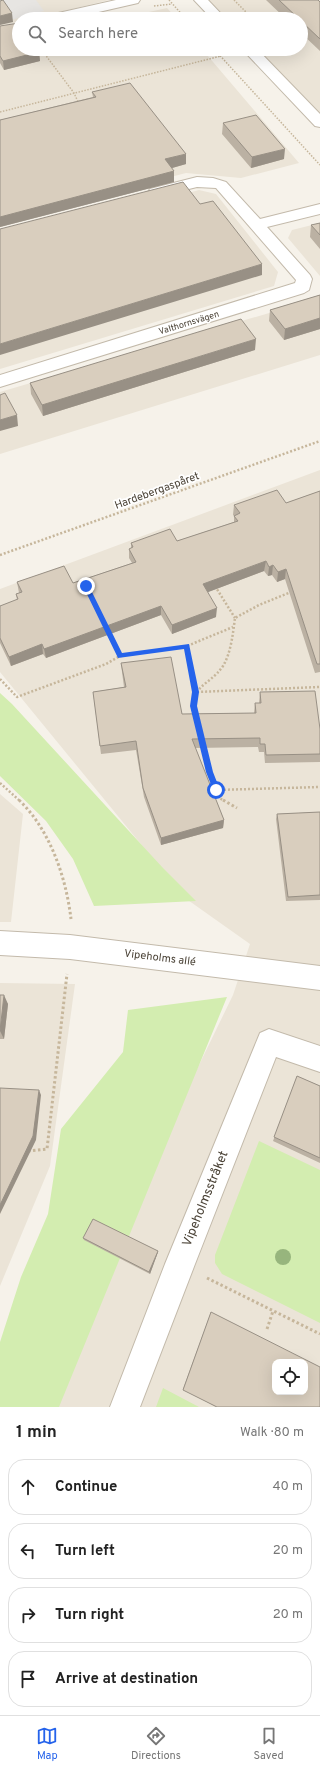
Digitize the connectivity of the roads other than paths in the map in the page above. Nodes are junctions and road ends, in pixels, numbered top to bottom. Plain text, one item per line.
1 (133, 0) edge
2 (201, 0) edge
3 (81, 12) edge
4 (212, 12) edge
5 (256, 56) edge
6 (320, 123) edge
7 (142, 196) edge
8 (320, 209) edge
9 (256, 225) junction
10 (0, 381) edge
11 (0, 943) edge
12 (320, 978) edge
13 (320, 1059) edge
14 (125, 1407) edge

1 - 3 street
2 - 4 street
5 - 6 street
7 - 9 street, Valthornsvägen
8 - 9 street
9 - 10 street, Valthornsvägen
11 - 12 street, Vipeholms allé
13 - 14 street, Vipeholmsstråket

